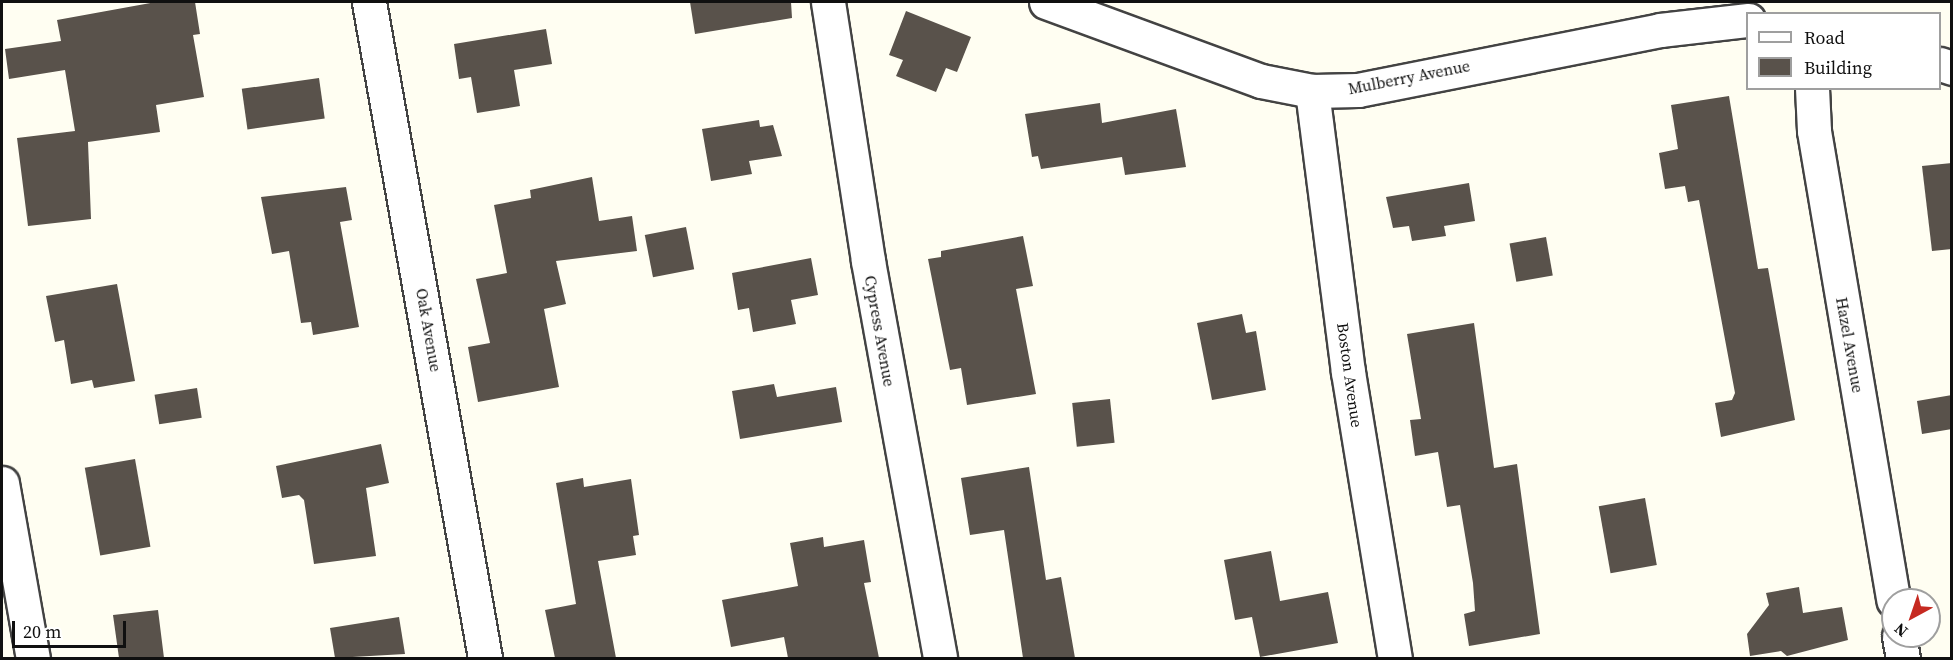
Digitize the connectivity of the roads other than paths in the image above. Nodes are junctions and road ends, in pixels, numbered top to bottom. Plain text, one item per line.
1 (369, 2) edge
2 (828, 2) edge
3 (1046, 2) edge
4 (1746, 20) edge
5 (1812, 90) edge
6 (1312, 91) junction
7 (2, 483) edge
8 (1891, 588) edge
9 (33, 658) edge
10 (485, 658) edge
11 (939, 658) edge
12 (1395, 658) edge

1 - 10 street, Oak Avenue
2 - 11 street, Cypress Avenue
3 - 6 street, Mulberry Avenue
4 - 6 street, Mulberry Avenue
5 - 8 street, Hazel Avenue
6 - 12 street, Boston Avenue
7 - 9 street

